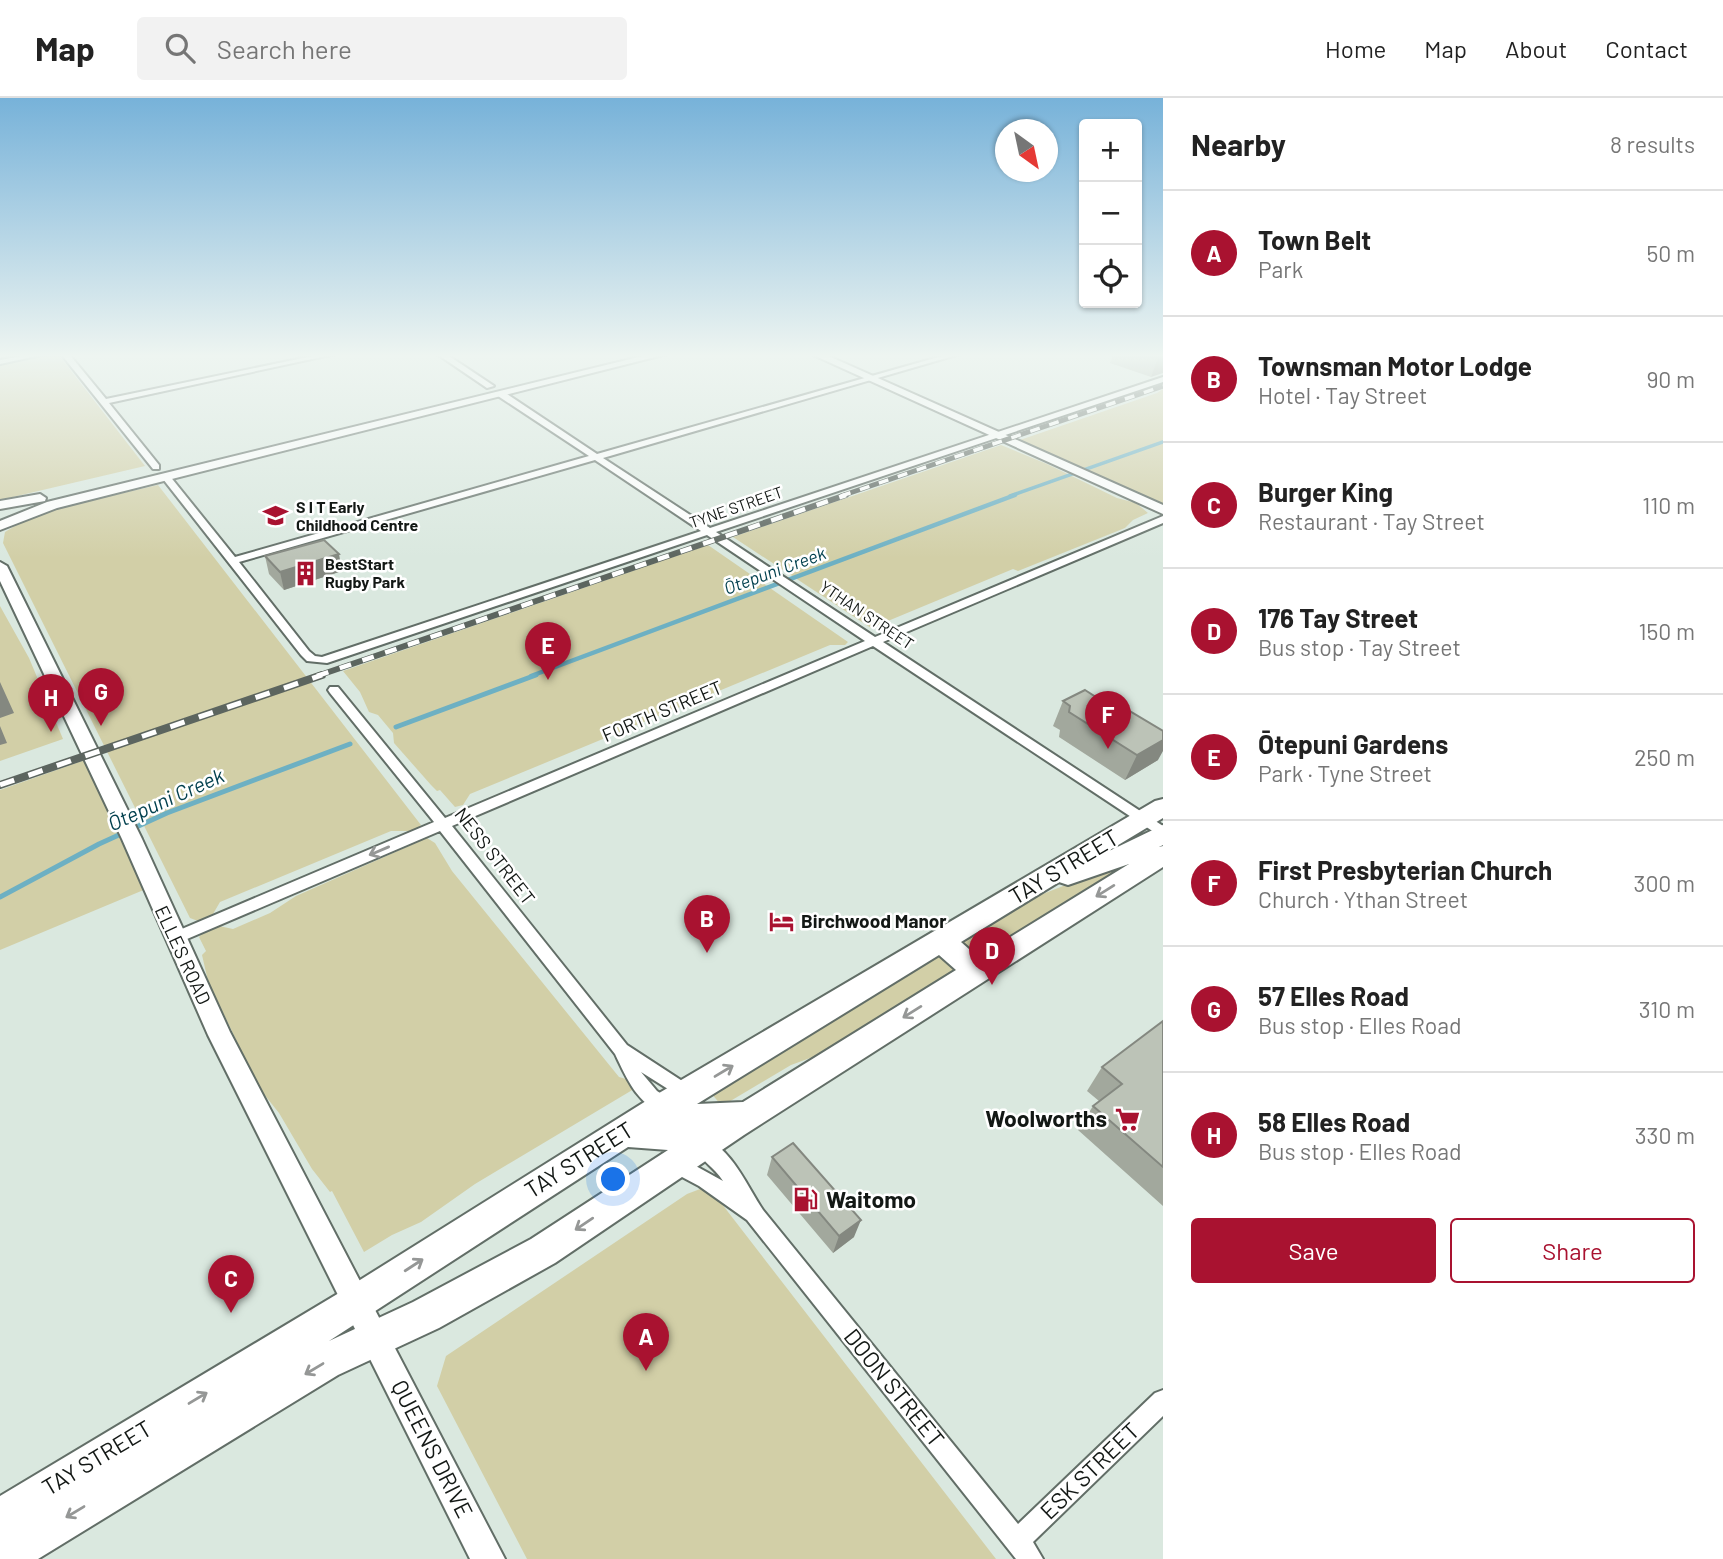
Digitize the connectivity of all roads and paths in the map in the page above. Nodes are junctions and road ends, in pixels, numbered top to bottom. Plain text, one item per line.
1 (120, 422) edge
2 (350, 422) edge
3 (364, 422) edge
4 (544, 422) edge
5 (717, 422) edge
6 (968, 422) edge
7 (1038, 422) edge
8 (998, 436) junction
9 (596, 457) junction
10 (161, 472) junction
11 (0, 507) edge
12 (1163, 510) edge
13 (1163, 519) edge
14 (1, 525) edge
15 (710, 532) junction
16 (232, 561) junction
17 (0, 566) edge
18 (875, 642) junction
19 (334, 691) dead end
20 (442, 824) junction
21 (1160, 830) edge
22 (175, 938) junction
23 (941, 941) junction
24 (977, 972) junction
25 (621, 1049) junction
26 (676, 1099) junction
27 (746, 1116) junction
28 (623, 1132) junction
29 (702, 1145) junction
30 (674, 1163) junction
31 (757, 1217) junction
32 (357, 1303) junction
33 (376, 1339) junction
34 (1163, 1401) edge
35 (0, 1519) edge
36 (1024, 1550) edge
37 (0, 1555) edge
38 (488, 1559) edge

1 - 10 street
2 - 10 main road
3 - 10 main road
4 - 9 street, YTHAN STREET
5 - 9 street
6 - 8 main road
7 - 8 street, TYNE STREET
8 - 12 main road
8 - 15 street, TYNE STREET
9 - 15 street, YTHAN STREET
9 - 16 street
10 - 11 main road
10 - 14 main road
10 - 16 street
11 - 14 main road
13 - 18 street, FORTH STREET
15 - 16 street, TYNE STREET
15 - 18 street, YTHAN STREET
17 - 22 main road, ELLES ROAD
18 - 20 street, FORTH STREET
18 - 21 street, YTHAN STREET
19 - 20 street, NESS STREET
20 -> 22 street, FORTH STREET
20 - 25 street, NESS STREET
21 - 23 highway, TAY STREET
21 -> 24 highway, TAY STREET
22 - 32 main road, ELLES ROAD
23 - 24 highway
26 -> 23 highway, TAY STREET
24 -> 27 highway, TAY STREET
25 - 26 street, NESS STREET
25 - 26 street, NESS STREET
26 - 27 highway
26 - 28 highway, TAY STREET
27 - 29 highway, TAY STREET
28 - 29 highway
32 -> 28 highway, TAY STREET
29 - 30 highway, TAY STREET
29 - 31 street, DOON STREET
30 - 31 street, DOON STREET
30 -> 33 highway, TAY STREET
31 - 36 street, DOON STREET
32 - 33 main road, ELLES ROAD
35 -> 32 highway, TAY STREET
33 -> 37 highway, TAY STREET
33 - 38 main road, QUEENS DRIVE
34 - 36 street, ESK STREET

